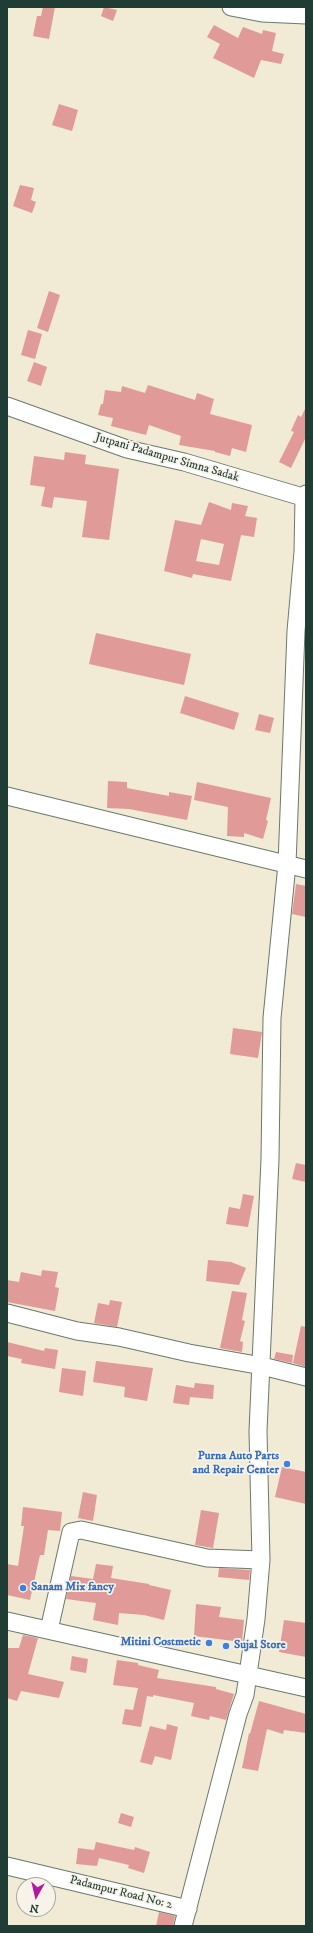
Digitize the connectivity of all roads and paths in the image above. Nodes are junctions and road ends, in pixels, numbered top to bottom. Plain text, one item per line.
1 (231, 7) edge
2 (306, 16) edge
3 (7, 406) edge
4 (305, 497) edge
5 (7, 796) edge
6 (287, 864) junction
7 (306, 869) edge
8 (7, 1313) edge
9 (262, 1366) junction
10 (306, 1377) edge
11 (261, 1560) junction
12 (7, 1621) edge
13 (49, 1630) junction
14 (247, 1674) junction
15 (306, 1688) edge
16 (7, 1866) edge
17 (188, 1909) junction
18 (183, 1926) edge

1 - 2 street
3 - 4 street, Jutpani Padampur Simna Sadak
4 - 6 street
5 - 6 street
6 - 7 street
6 - 9 street
8 - 9 street
9 - 10 street
9 - 11 street
11 - 13 street
11 - 14 street
12 - 13 street
13 - 14 street
14 - 15 street
14 - 17 street
16 - 17 street, Padampur Road No: 2
17 - 18 street

